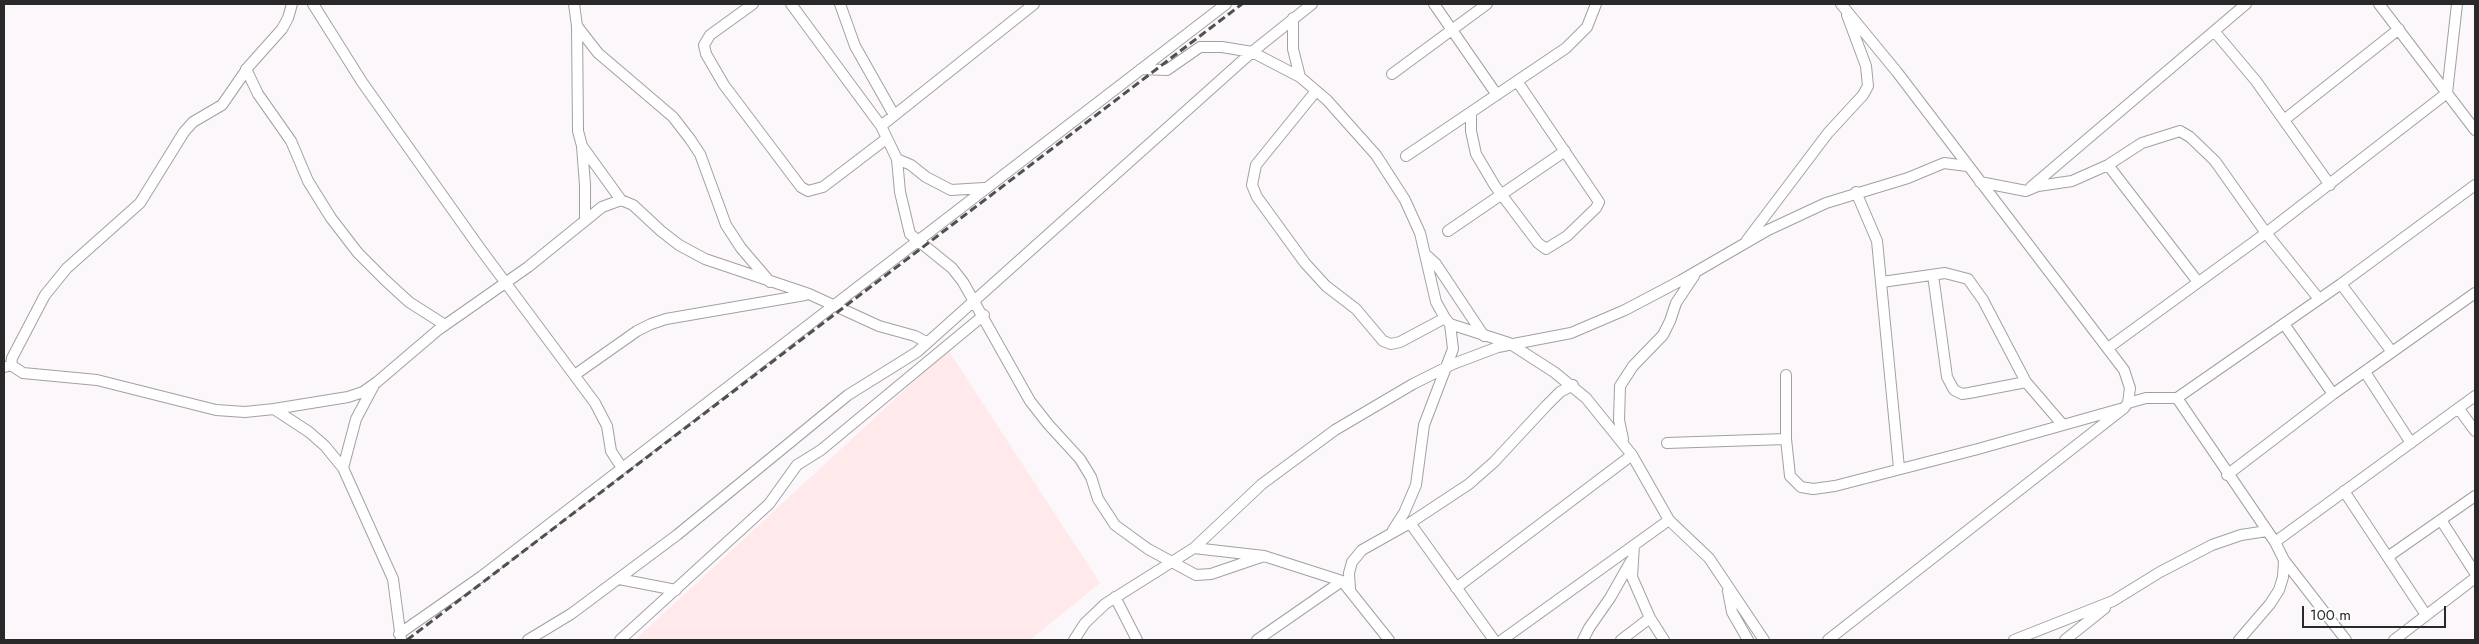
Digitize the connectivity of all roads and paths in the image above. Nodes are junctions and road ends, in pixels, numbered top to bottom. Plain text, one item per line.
1 (292, 4) edge
2 (313, 4) edge
3 (574, 4) edge
4 (753, 4) edge
5 (791, 4) edge
6 (840, 4) edge
7 (1034, 4) edge
8 (1226, 4) edge
9 (1312, 4) edge
10 (1434, 4) edge
11 (1486, 4) edge
12 (1596, 4) edge
13 (2246, 4) edge
14 (2379, 4) edge
15 (2457, 4) edge
16 (1843, 6) edge
17 (1293, 18) junction
18 (577, 26) junction
19 (2399, 29) junction
20 (1452, 30) junction
21 (2214, 31) junction
22 (1252, 52) junction
23 (246, 69) junction
24 (1141, 69) junction
25 (1392, 74) dead end
26 (1300, 77) junction
27 (1517, 81) junction
28 (1316, 91) junction
29 (2447, 93) junction
30 (1496, 95) junction
31 (1472, 112) junction
32 (894, 115) junction
33 (2471, 118) edge
34 (2284, 120) junction
35 (881, 126) junction
36 (2475, 130) edge
37 (886, 139) junction
38 (582, 146) junction
39 (1565, 151) junction
40 (1406, 156) dead end
41 (897, 160) junction
42 (2108, 165) junction
43 (1967, 166) junction
44 (1980, 182) junction
45 (2330, 185) junction
46 (2475, 185) edge
47 (985, 188) junction
48 (2026, 191) junction
49 (1856, 192) junction
50 (1502, 195) junction
51 (621, 200) junction
52 (585, 219) junction
53 (1448, 231) dead end
54 (2266, 233) junction
55 (917, 241) junction
56 (1742, 245) junction
57 (1425, 254) junction
58 (1698, 271) junction
59 (1933, 275) junction
60 (770, 282) junction
61 (1882, 282) junction
62 (2198, 282) junction
63 (507, 283) junction
64 (2341, 284) junction
65 (2475, 293) edge
66 (808, 294) junction
67 (2319, 299) junction
68 (975, 300) junction
69 (833, 305) junction
70 (984, 315) junction
71 (1447, 321) junction
72 (2284, 324) junction
73 (445, 325) junction
74 (1484, 336) junction
75 (926, 342) junction
76 (1509, 343) junction
77 (2108, 348) junction
78 (2392, 352) junction
79 (8, 366) edge
80 (1448, 366) junction
81 (2365, 372) junction
82 (576, 374) junction
83 (1786, 375) dead end
84 (376, 382) junction
85 (2026, 382) junction
86 (1573, 385) junction
87 (2333, 394) junction
88 (2475, 396) edge
89 (2178, 398) junction
90 (2126, 406) junction
91 (274, 409) junction
92 (2459, 409) junction
93 (2062, 424) junction
94 (2475, 431) edge
95 (1786, 439) junction
96 (1667, 443) dead end
97 (2411, 444) junction
98 (1625, 446) junction
99 (1632, 455) junction
100 (343, 468) junction
101 (622, 468) junction
102 (1899, 468) junction
103 (2227, 474) junction
104 (2344, 491) junction
105 (2475, 496) edge
106 (1669, 520) junction
107 (2441, 520) junction
108 (1410, 523) junction
109 (1392, 531) junction
110 (2267, 531) junction
111 (2275, 542) junction
112 (1634, 545) junction
113 (1194, 548) junction
114 (1264, 556) junction
115 (2389, 556) junction
116 (1632, 560) junction
117 (2284, 560) junction
118 (1172, 563) junction
119 (2475, 574) edge
120 (2475, 578) edge
121 (619, 579) junction
122 (1342, 581) junction
123 (1727, 587) junction
124 (1456, 588) junction
125 (1350, 589) junction
126 (676, 590) junction
127 (1115, 597) junction
128 (2113, 602) junction
129 (2426, 615) junction
130 (1650, 618) junction
131 (400, 637) edge
132 (1385, 639) edge
133 (528, 640) edge
134 (620, 640) edge
135 (1074, 640) edge
136 (1137, 640) edge
137 (1257, 640) edge
138 (1494, 640) edge
139 (1502, 640) edge
140 (1583, 640) edge
141 (1621, 640) edge
142 (1664, 640) edge
143 (1748, 640) edge
144 (1764, 640) edge
145 (1828, 640) edge
146 (2014, 640) edge
147 (2065, 640) edge
148 (2239, 640) edge
149 (2346, 640) edge
150 (2394, 640) edge

1 - 23 street
2 - 63 street
3 - 18 street
4 - 37 street
5 - 35 street
6 - 32 street
7 - 32 street
8 - 24 street
9 - 17 street
10 - 20 street
11 - 20 street
12 - 27 street
13 - 21 street
14 - 19 street
15 - 29 street
16 - 43 street
16 - 56 street
17 - 22 street
17 - 26 street
18 - 38 street
18 - 60 street
19 - 29 street
19 - 34 street
20 - 25 street
20 - 30 street
21 - 34 street
21 - 48 street
22 - 24 street
22 - 26 street
22 - 68 street
23 - 73 street
23 - 79 street
24 - 47 street
26 - 28 street
27 - 30 street
27 - 39 street
28 - 57 street
28 - 71 street
29 - 33 street
29 - 45 street
30 - 31 street
31 - 40 street
31 - 50 street
32 - 35 street
33 - 36 street
34 - 45 street
35 - 37 street
37 - 41 street
38 - 51 street
38 - 52 street
39 - 50 street
39 - 50 street
41 - 47 street
41 - 55 street
42 - 48 street
42 - 54 street
42 - 62 street
43 - 44 street
43 - 49 street
44 - 48 street
44 - 77 street
45 - 54 street
46 - 64 street
47 - 55 street
49 - 56 street
49 - 61 street
50 - 53 street
51 - 52 street
51 - 60 street
52 - 63 street
54 - 62 street
54 - 67 street
55 - 68 street
55 - 69 street
56 - 58 street
57 - 71 street
57 - 74 street
58 - 76 street
58 - 98 street
59 - 61 street
59 - 85 street
59 - 85 street
60 - 66 street
61 - 102 street
62 - 77 street
63 - 73 street
63 - 82 street
64 - 67 street
64 - 78 street
65 - 78 street
66 - 69 street
66 - 82 street
67 - 72 street
68 - 70 street
68 - 75 street
69 - 75 street
69 - 101 street
70 - 118 street
70 - 126 street
71 - 74 street
71 - 80 street
72 - 87 street
72 - 89 street
73 - 84 street
74 - 76 street
75 - 121 street
76 - 80 street
76 - 86 street
77 - 90 street
78 - 81 street
79 - 91 street
80 - 109 street
80 - 113 street
81 - 87 street
81 - 97 street
82 - 101 street
83 - 95 street
84 - 91 street
84 - 100 street
85 - 93 street
86 - 98 street
86 - 108 street
87 - 103 street
88 - 92 street
89 - 90 street
89 - 103 street
90 - 93 street
90 - 145 street
91 - 100 street
92 - 94 street
92 - 97 street
93 - 102 street
95 - 96 street
95 - 102 street
97 - 104 street
98 - 99 street
99 - 106 street
99 - 124 street
100 - 131 street
101 - 131 street
103 - 110 street
104 - 111 street
104 - 115 street
105 - 107 street
106 - 112 street
106 - 123 street
107 - 115 street
107 - 119 street
108 - 109 street
108 - 124 street
109 - 125 street
110 - 111 street
110 - 128 street
111 - 117 street
112 - 116 street
112 - 139 street
113 - 114 street
113 - 118 street
114 - 118 street
114 - 122 street
115 - 129 street
116 - 130 street
116 - 140 street
117 - 148 street
117 - 149 street
118 - 127 street
120 - 129 street
121 - 126 street
121 - 133 street
122 - 125 street
122 - 137 street
123 - 143 street
123 - 144 street
124 - 138 street
125 - 132 street
126 - 134 street
127 - 135 street
127 - 136 street
128 - 146 street
128 - 147 street
129 - 150 street
130 - 141 street
130 - 142 street

